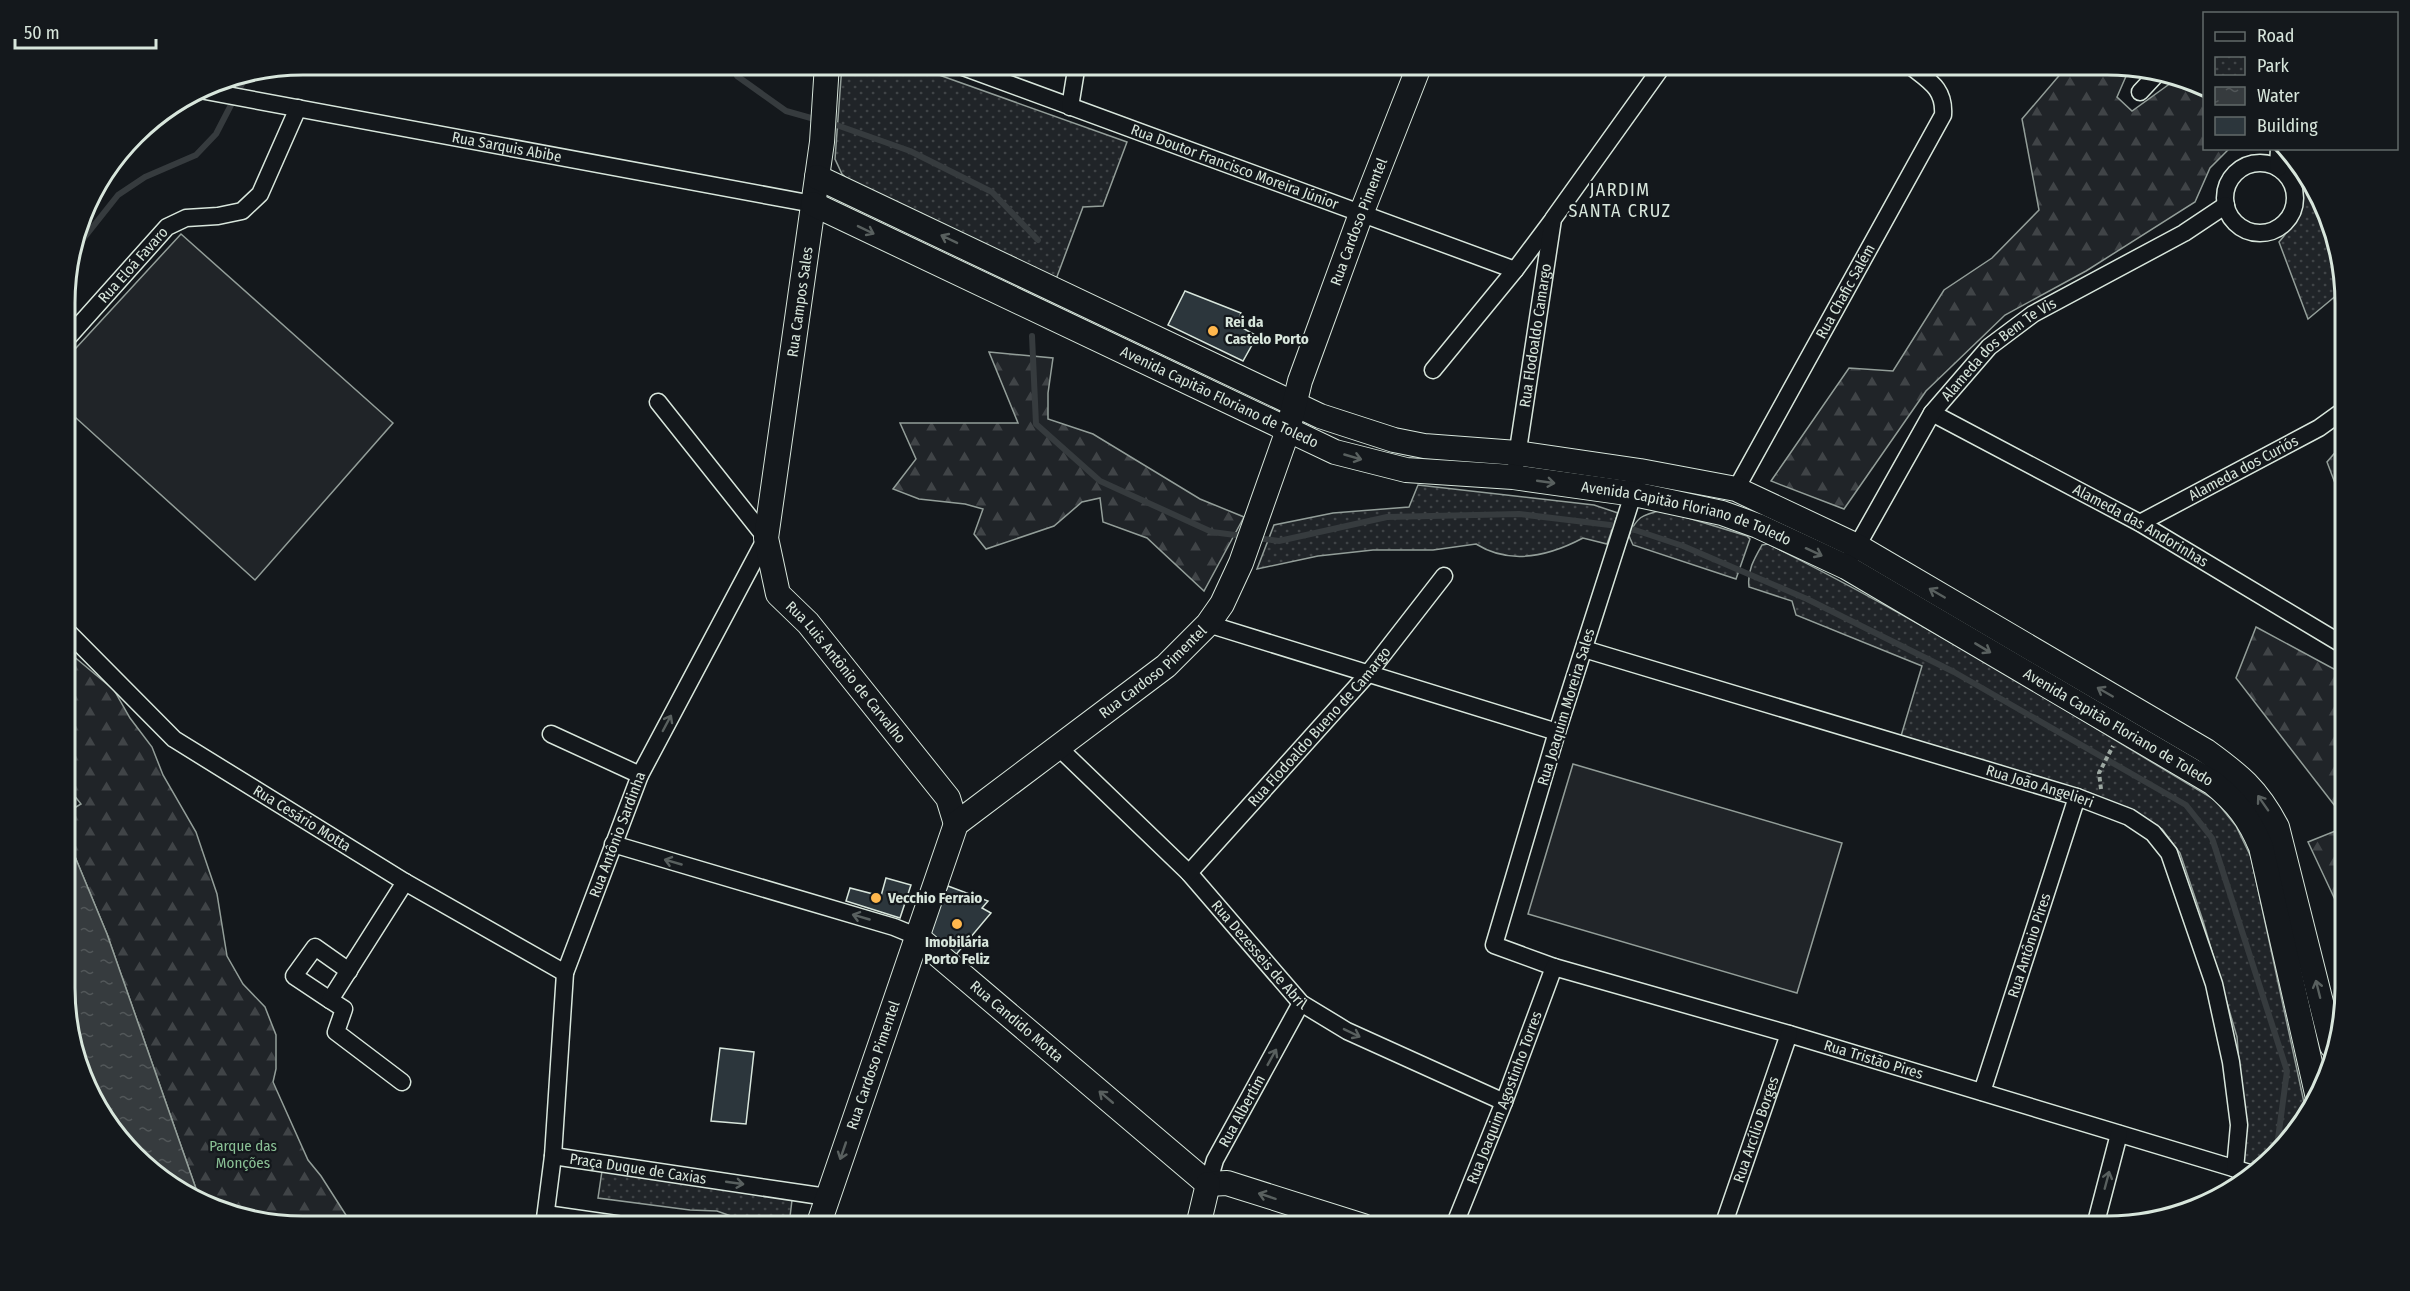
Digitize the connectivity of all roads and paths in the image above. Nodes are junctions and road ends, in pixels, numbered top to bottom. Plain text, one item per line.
1 (826, 75) edge
2 (984, 75) edge
3 (1075, 75) edge
4 (1416, 75) edge
5 (1656, 75) edge
6 (1921, 75) edge
7 (2153, 79) edge
8 (215, 92) edge
9 (2140, 92) dead end
10 (1070, 107) junction
11 (298, 108) junction
12 (2279, 154) edge
13 (2278, 168) junction
14 (817, 177) junction
15 (813, 204) junction
16 (2226, 205) junction
17 (1361, 214) junction
18 (1553, 219) junction
19 (1515, 270) junction
20 (75, 330) edge
21 (1139, 330) junction
22 (1125, 353) junction
23 (1433, 370) dead end
24 (658, 402) dead end
25 (1294, 404) junction
26 (1932, 413) junction
27 (2335, 416) edge
28 (1288, 430) junction
29 (1517, 453) junction
30 (1513, 477) junction
31 (1736, 489) junction
32 (1634, 493) junction
33 (2140, 522) junction
34 (766, 538) junction
35 (1857, 546) junction
36 (1846, 567) junction
37 (1444, 576) dead end
38 (1208, 624) junction
39 (75, 639) edge
40 (2335, 641) edge
41 (1584, 649) junction
42 (1366, 675) junction
43 (1557, 732) junction
44 (551, 734) dead end
45 (1057, 746) junction
46 (2112, 747) dead end
47 (2099, 773) dead end
48 (640, 775) junction
49 (2077, 797) junction
50 (956, 824) junction
51 (613, 844) junction
52 (1189, 873) junction
53 (405, 882) junction
54 (916, 936) junction
55 (1494, 945) joint
56 (1554, 968) junction
57 (349, 971) junction
58 (565, 973) junction
59 (330, 1000) junction
60 (1301, 1003) junction
61 (1789, 1034) junction
62 (2330, 1037) edge
63 (402, 1082) dead end
64 (2314, 1082) edge
65 (1982, 1092) junction
66 (1504, 1102) junction
67 (2119, 1134) junction
68 (553, 1156) junction
69 (2235, 1169) junction
70 (2243, 1171) edge
71 (1208, 1184) junction
72 (827, 1197) junction
73 (546, 1216) edge
74 (821, 1216) edge
75 (1200, 1216) edge
76 (1331, 1216) edge
77 (1458, 1216) edge
78 (1726, 1216) edge
79 (2098, 1216) edge

1 - 14 main road, Rua Campos Sales
2 - 10 street, Rua Doutor Francisco Moreira Júnior
3 - 10 street
4 - 17 main road, Rua Cardoso Pimentel
5 - 18 street, Rua Flodoaldo Camargo
6 - 31 street, Rua Chafic Salém
7 - 9 street
8 - 11 street, Rua Sarquis Abibe
10 - 17 street, Rua Doutor Francisco Moreira Júnior
11 - 15 street, Rua Sarquis Abibe
11 - 20 street, Rua Eloá Favaro
12 - 13 street
13 - 16 street
13 - 16 street
14 - 15 main road, Rua Campos Sales
21 -> 14 main road, Avenida Capitão Floriano de Toledo
15 -> 22 main road, Avenida Capitão Floriano de Toledo
15 - 34 main road, Rua Campos Sales
16 - 26 street, Alameda dos Bem Te Vis
17 - 19 street, Rua Doutor Francisco Moreira Júnior
17 - 25 main road, Rua Cardoso Pimentel
18 - 19 street, Rua Flodoaldo Camargo
18 - 29 street, Rua Flodoaldo Camargo
19 - 23 street, Rua Flodoaldo Camargo
21 - 22 main road
21 - 25 main road, Avenida Capitão Floriano de Toledo
22 - 28 main road, Avenida Capitão Floriano de Toledo
24 - 34 street, Rua Luis Antônio de Carvalho
25 - 28 main road, Rua Cardoso Pimentel
25 - 29 main road, Avenida Capitão Floriano de Toledo
26 - 33 street, Alameda das Andorinhas
26 - 35 street, Alameda dos Bem Te Vis
27 - 33 street, Alameda dos Curiós
28 -> 30 main road, Avenida Capitão Floriano de Toledo
28 - 38 main road, Rua Cardoso Pimentel
29 - 30 street, Rua Flodoaldo Camargo
29 - 32 main road, Avenida Capitão Floriano de Toledo
30 -> 32 main road, Avenida Capitão Floriano de Toledo
31 - 32 main road, Avenida Capitão Floriano de Toledo
31 - 35 main road, Avenida Capitão Floriano de Toledo
32 -> 36 main road, Avenida Capitão Floriano de Toledo
32 - 41 street, Rua Joaquim Moreira Sales
33 - 40 street, Alameda das Andorinhas
48 -> 34 street, Rua Antônio Sardinha
34 - 50 main road, Rua Luis Antônio de Carvalho
35 - 36 street, Alameda dos Bem Te Vis
62 -> 35 main road, Avenida Capitão Floriano de Toledo
36 -> 64 main road, Avenida Capitão Floriano de Toledo
37 - 42 street, Rua Flodoaldo Bueno de Camargo
38 - 42 street
38 - 45 main road, Rua Cardoso Pimentel
39 - 53 street, Rua Cesário Motta
41 - 43 street, Rua Joaquim Moreira Sales
41 - 49 street, Rua João Angelieri
42 - 43 street
42 - 52 street, Rua Flodoaldo Bueno de Camargo
43 - 55 street, Rua Joaquim Moreira Sales
44 - 48 street
45 - 50 main road, Rua Cardoso Pimentel
45 - 52 street, Rua Dezesseis de Abril
46 - 47 path
48 - 51 street, Rua Antônio Sardinha
49 - 65 street, Rua Antônio Pires
49 - 69 street, Rua João Angelieri
50 - 54 main road, Rua Cardoso Pimentel
54 -> 51 street, Rua Candido Motta
51 - 58 street, Rua Antônio Sardinha
52 - 60 street, Rua Dezesseis de Abril
53 - 57 street
53 - 58 street, Rua Cesário Motta
71 -> 54 main road, Rua Candido Motta
54 -> 72 main road, Rua Cardoso Pimentel
55 - 56 street, Rua Tristão Pires
56 - 61 street, Rua Tristão Pires
56 - 66 street, Rua Joaquim Agostinho Torres
57 - 59 street
57 - 59 street
58 - 68 street, Rua Antônio Sardinha
59 - 63 street
60 -> 66 street, Rua Dezesseis de Abril
71 -> 60 street, Rua Albertim
61 - 65 street, Rua Tristão Pires
61 - 78 street, Rua Arcílio Borges
65 - 67 street, Rua Tristão Pires
66 - 77 street, Rua Joaquim Agostinho Torres
67 - 69 street, Rua Tristão Pires
79 -> 67 street
68 -> 72 street, Praça Duque de Caxias
68 - 73 street, Praça Duque de Caxias
69 - 70 street, Rua Tristão Pires
71 - 75 main road, Rua Albertim
76 -> 71 main road
72 - 74 main road, Rua Cardoso Pimentel

